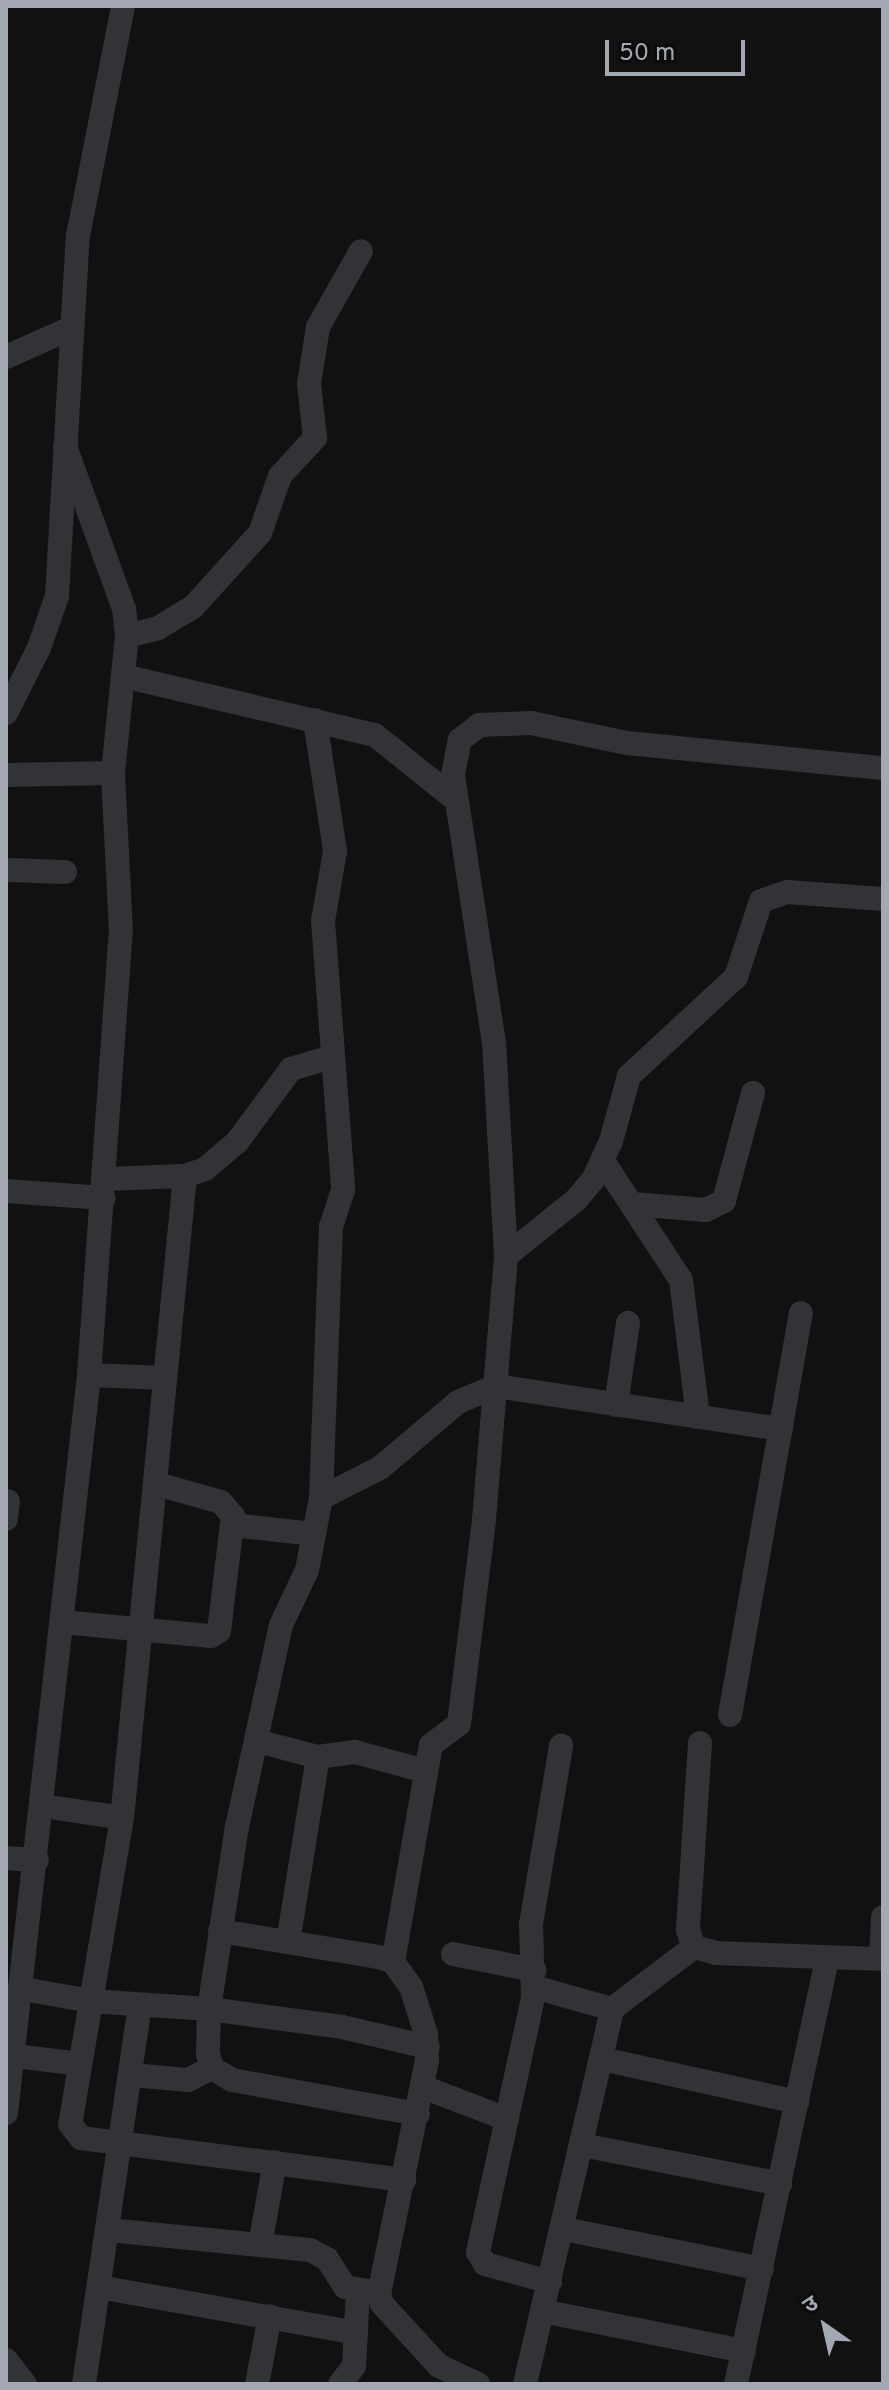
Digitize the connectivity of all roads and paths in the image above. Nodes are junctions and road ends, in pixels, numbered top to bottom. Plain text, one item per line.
1 (123, 6) edge
2 (361, 251) dead end
3 (71, 328) junction
4 (6, 357) edge
5 (65, 446) junction
6 (127, 636) junction
7 (123, 676) junction
8 (6, 713) edge
9 (315, 720) junction
10 (883, 768) edge
11 (113, 773) junction
12 (6, 775) edge
13 (456, 800) junction
14 (6, 870) edge
15 (65, 872) dead end
16 (883, 899) edge
17 (331, 1057) junction
18 (753, 1093) dead end
19 (603, 1161) junction
20 (185, 1176) junction
21 (105, 1189) junction
22 (6, 1191) edge
23 (632, 1204) junction
24 (506, 1256) junction
25 (801, 1313) dead end
26 (628, 1323) dead end
27 (89, 1375) junction
28 (165, 1378) junction
29 (496, 1386) junction
30 (616, 1405) junction
31 (698, 1417) junction
32 (781, 1429) junction
33 (157, 1484) junction
34 (321, 1498) junction
35 (232, 1525) junction
36 (313, 1534) junction
37 (62, 1622) junction
38 (144, 1629) junction
39 (730, 1715) dead end
40 (257, 1741) junction
41 (700, 1743) dead end
42 (561, 1746) dead end
43 (318, 1757) junction
44 (425, 1771) junction
45 (43, 1806) junction
46 (122, 1818) junction
47 (6, 1858) edge
48 (37, 1860) junction
49 (883, 1917) edge
50 (220, 1931) junction
51 (288, 1942) junction
52 (694, 1947) junction
53 (453, 1954) dead end
54 (882, 1958) edge
55 (827, 1959) junction
56 (393, 1962) junction
57 (534, 1979) junction
58 (23, 1989) junction
59 (91, 2001) junction
60 (140, 2007) junction
61 (209, 2009) junction
62 (612, 2009) junction
63 (428, 2047) junction
64 (15, 2056) junction
65 (602, 2059) junction
66 (80, 2064) junction
67 (212, 2068) junction
68 (132, 2075) junction
69 (423, 2087) junction
70 (797, 2102) junction
71 (6, 2113) edge
72 (418, 2114) junction
73 (507, 2119) junction
74 (124, 2141) junction
75 (582, 2145) junction
76 (275, 2162) junction
77 (404, 2180) junction
78 (780, 2184) junction
79 (564, 2229) junction
80 (109, 2230) junction
81 (260, 2245) junction
82 (762, 2269) junction
83 (550, 2282) junction
84 (99, 2287) junction
85 (369, 2292) junction
86 (542, 2311) junction
87 (270, 2316) junction
88 (356, 2333) junction
89 (744, 2351) junction
90 (6, 2360) edge
91 (87, 2383) edge
92 (25, 2384) edge
93 (257, 2384) edge
94 (278, 2384) edge
95 (340, 2384) edge
96 (478, 2384) edge
97 (525, 2384) edge
98 (736, 2384) edge

1 - 3 street
2 - 6 street
3 - 4 street
3 - 5 street
5 - 6 street
5 - 8 street
6 - 7 street
7 - 9 street
7 - 11 street
9 - 13 street
9 - 17 street
10 - 13 street
11 - 12 street
11 - 21 street
13 - 24 street
14 - 15 street
16 - 19 street
17 - 20 street
17 - 34 street
18 - 23 street
19 - 23 street
19 - 24 street
20 - 21 street
20 - 28 street
21 - 22 street
21 - 27 street
23 - 31 street
24 - 29 street
25 - 32 street
26 - 30 street
27 - 28 street
27 - 37 street
28 - 33 street
29 - 30 street
29 - 34 street
29 - 44 street
30 - 31 street
31 - 32 street
32 - 39 street
33 - 35 street
33 - 38 street
34 - 36 street
35 - 36 street
35 - 38 street
36 - 40 street
37 - 38 street
37 - 45 street
38 - 46 street
40 - 43 street
40 - 50 street
41 - 52 street
42 - 57 street
43 - 44 street
43 - 51 street
44 - 56 street
45 - 46 street
45 - 48 street
46 - 59 street
47 - 48 street
48 - 58 street
49 - 54 street
50 - 51 street
50 - 61 street
51 - 56 street
52 - 55 street
52 - 62 street
53 - 57 street
54 - 55 street
55 - 70 street
56 - 63 street
57 - 62 street
57 - 73 street
58 - 59 street
58 - 64 street
59 - 60 street
59 - 66 street
60 - 61 street
60 - 68 street
61 - 63 street
61 - 67 street
62 - 65 street
63 - 69 street
64 - 66 street
64 - 71 street
65 - 70 street
65 - 75 street
66 - 74 street
67 - 68 street
67 - 72 street
68 - 74 street
69 - 72 street
69 - 73 street
70 - 78 street
72 - 77 street
73 - 83 street
74 - 76 street
74 - 80 street
75 - 78 street
75 - 79 street
76 - 77 street
76 - 81 street
77 - 85 street
78 - 82 street
79 - 82 street
79 - 83 street
80 - 81 street
80 - 84 street
81 - 85 street
82 - 89 street
83 - 86 street
84 - 87 street
84 - 91 street
85 - 88 street
85 - 96 street
86 - 89 street
86 - 97 street
87 - 88 street
87 - 93 street
88 - 95 street
89 - 98 street
90 - 92 street
93 - 94 street

